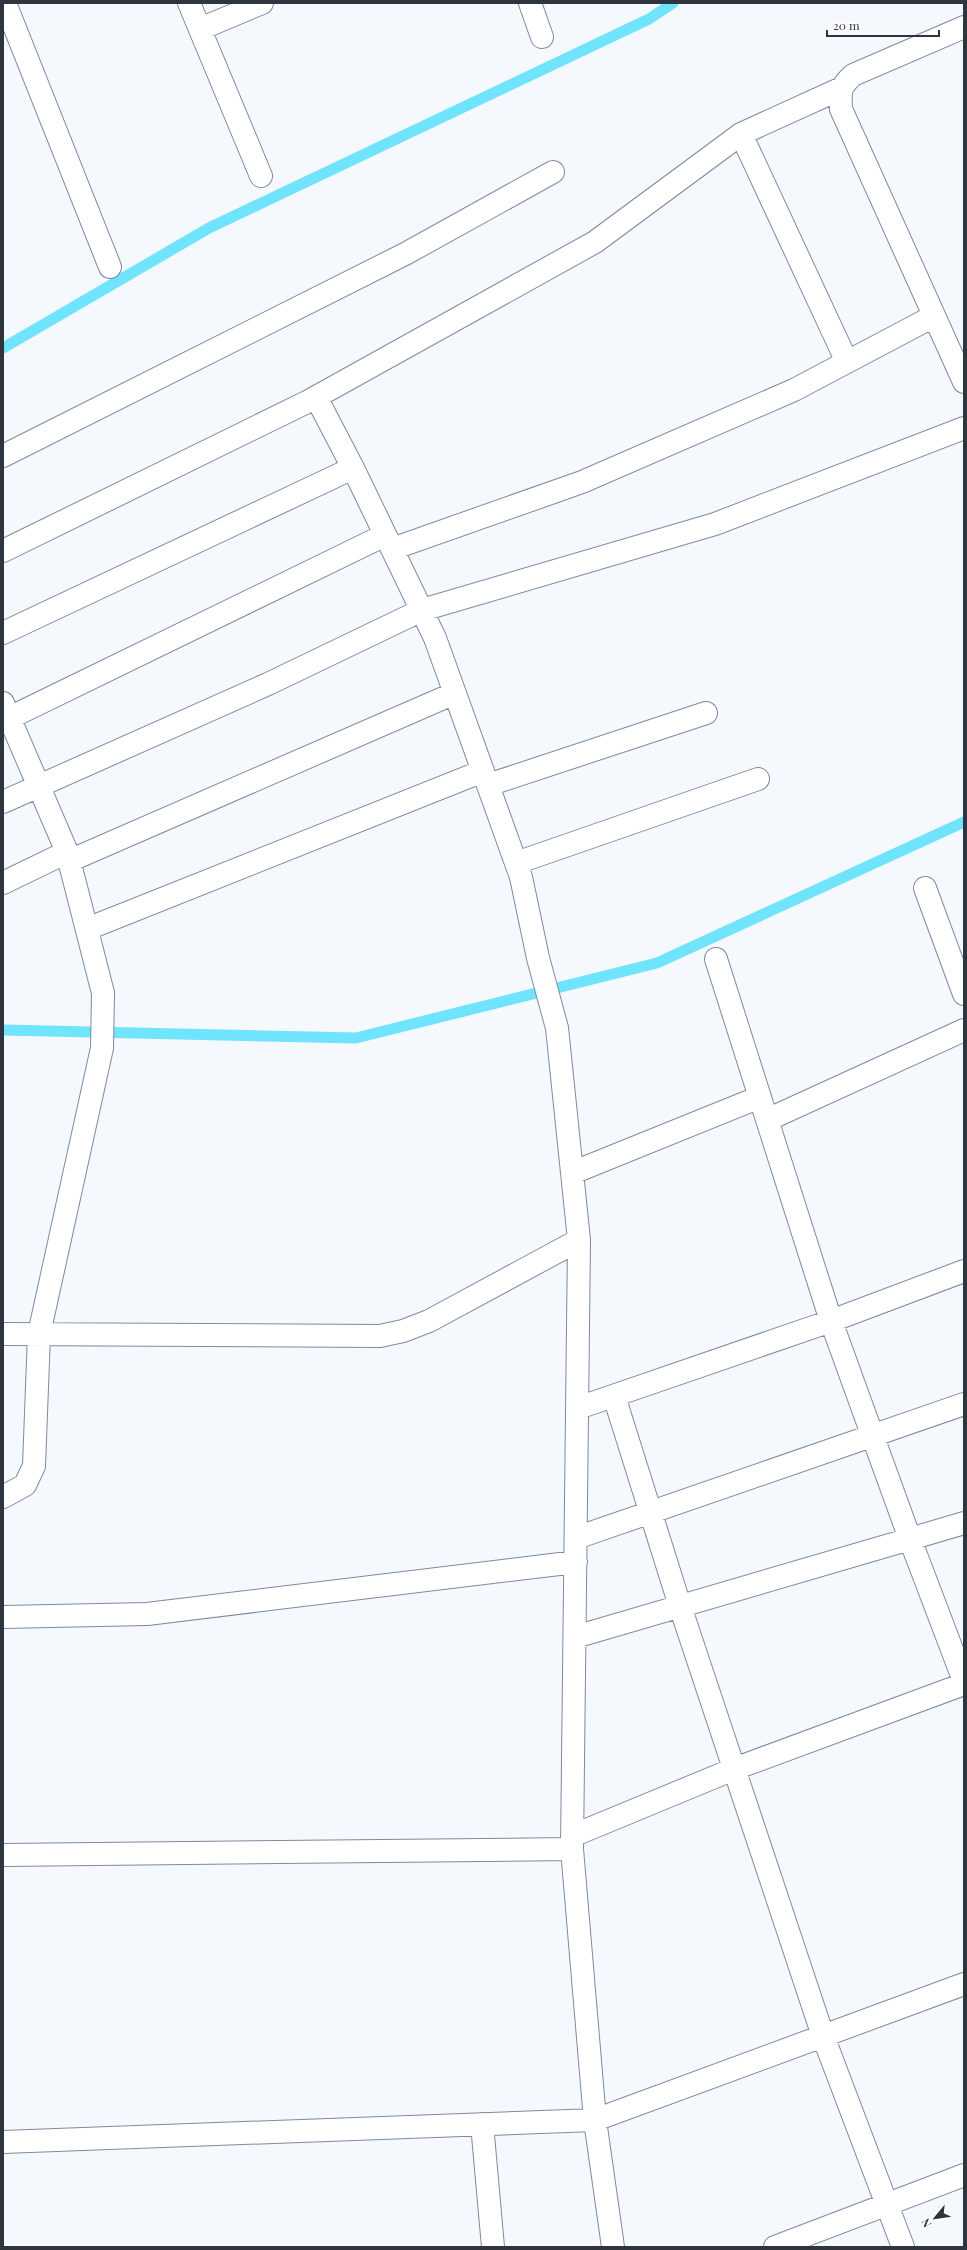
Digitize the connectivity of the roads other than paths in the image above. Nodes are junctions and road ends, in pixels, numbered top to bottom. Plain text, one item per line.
1 (4, 3) edge
2 (189, 3) edge
3 (262, 3) edge
4 (530, 3) edge
5 (964, 27) edge
6 (200, 29) junction
7 (542, 37) dead end
8 (842, 88) junction
9 (741, 134) junction
10 (553, 172) dead end
11 (261, 176) dead end
12 (110, 266) dead end
13 (934, 316) junction
14 (847, 362) junction
15 (964, 382) edge
16 (316, 397) junction
17 (964, 428) edge
18 (3, 456) edge
19 (353, 468) junction
20 (389, 542) junction
21 (3, 551) edge
22 (422, 610) junction
23 (3, 633) edge
24 (455, 693) junction
25 (706, 713) dead end
26 (5, 714) edge
27 (486, 778) junction
28 (758, 779) dead end
29 (39, 786) junction
30 (3, 802) edge
31 (68, 856) junction
32 (516, 863) junction
33 (3, 883) edge
34 (924, 888) dead end
35 (87, 929) junction
36 (716, 959) dead end
37 (964, 994) edge
38 (964, 1030) edge
39 (760, 1097) junction
40 (767, 1120) junction
41 (572, 1173) junction
42 (579, 1240) junction
43 (964, 1270) edge
44 (831, 1321) junction
45 (3, 1334) edge
46 (40, 1334) junction
47 (614, 1396) junction
48 (964, 1404) edge
49 (578, 1408) junction
50 (872, 1436) junction
51 (3, 1497) edge
52 (650, 1512) junction
53 (964, 1523) edge
54 (576, 1538) junction
55 (910, 1539) junction
56 (576, 1562) junction
57 (680, 1606) junction
58 (3, 1617) edge
59 (575, 1637) junction
60 (964, 1682) edge
61 (734, 1769) junction
62 (572, 1842) junction
63 (3, 1854) edge
64 (964, 1984) edge
65 (823, 2036) junction
66 (595, 2120) junction
67 (482, 2124) junction
68 (3, 2142) edge
69 (964, 2175) edge
70 (886, 2203) junction
71 (493, 2247) edge
72 (613, 2247) edge
73 (775, 2247) edge
74 (903, 2247) edge

1 - 12 street
2 - 6 street
3 - 6 street
4 - 7 street
5 - 8 street
6 - 11 street
8 - 9 street
8 - 13 street
9 - 14 street
9 - 16 street
10 - 18 street
13 - 14 street
13 - 15 street
14 - 20 street
16 - 19 street
16 - 21 street
17 - 22 street
19 - 20 street
19 - 23 street
20 - 22 street
20 - 26 street
22 - 24 street
22 - 29 street
24 - 27 street
24 - 31 street
25 - 27 street
26 - 29 street
27 - 32 street
27 - 35 street
28 - 32 street
29 - 30 street
29 - 31 street
31 - 33 street
31 - 35 street
32 - 41 street
34 - 37 street
35 - 46 street
36 - 39 street
38 - 40 street
39 - 40 street
39 - 41 street
40 - 44 street
41 - 42 street
42 - 46 street
42 - 49 street
43 - 44 street
44 - 47 street
44 - 50 street
45 - 46 street
46 - 51 street
47 - 49 street
47 - 52 street
48 - 50 street
49 - 54 street
50 - 52 street
50 - 55 street
52 - 54 street
52 - 57 street
53 - 55 street
54 - 56 street
55 - 57 street
55 - 60 street
56 - 58 street
56 - 59 street
57 - 59 street
57 - 61 street
59 - 62 street
60 - 61 street
61 - 62 street
61 - 65 street
62 - 63 street
62 - 66 street
64 - 65 street
65 - 66 street
65 - 70 street
66 - 67 street
66 - 72 street
67 - 68 street
67 - 71 street
69 - 70 street
70 - 73 street
70 - 74 street

